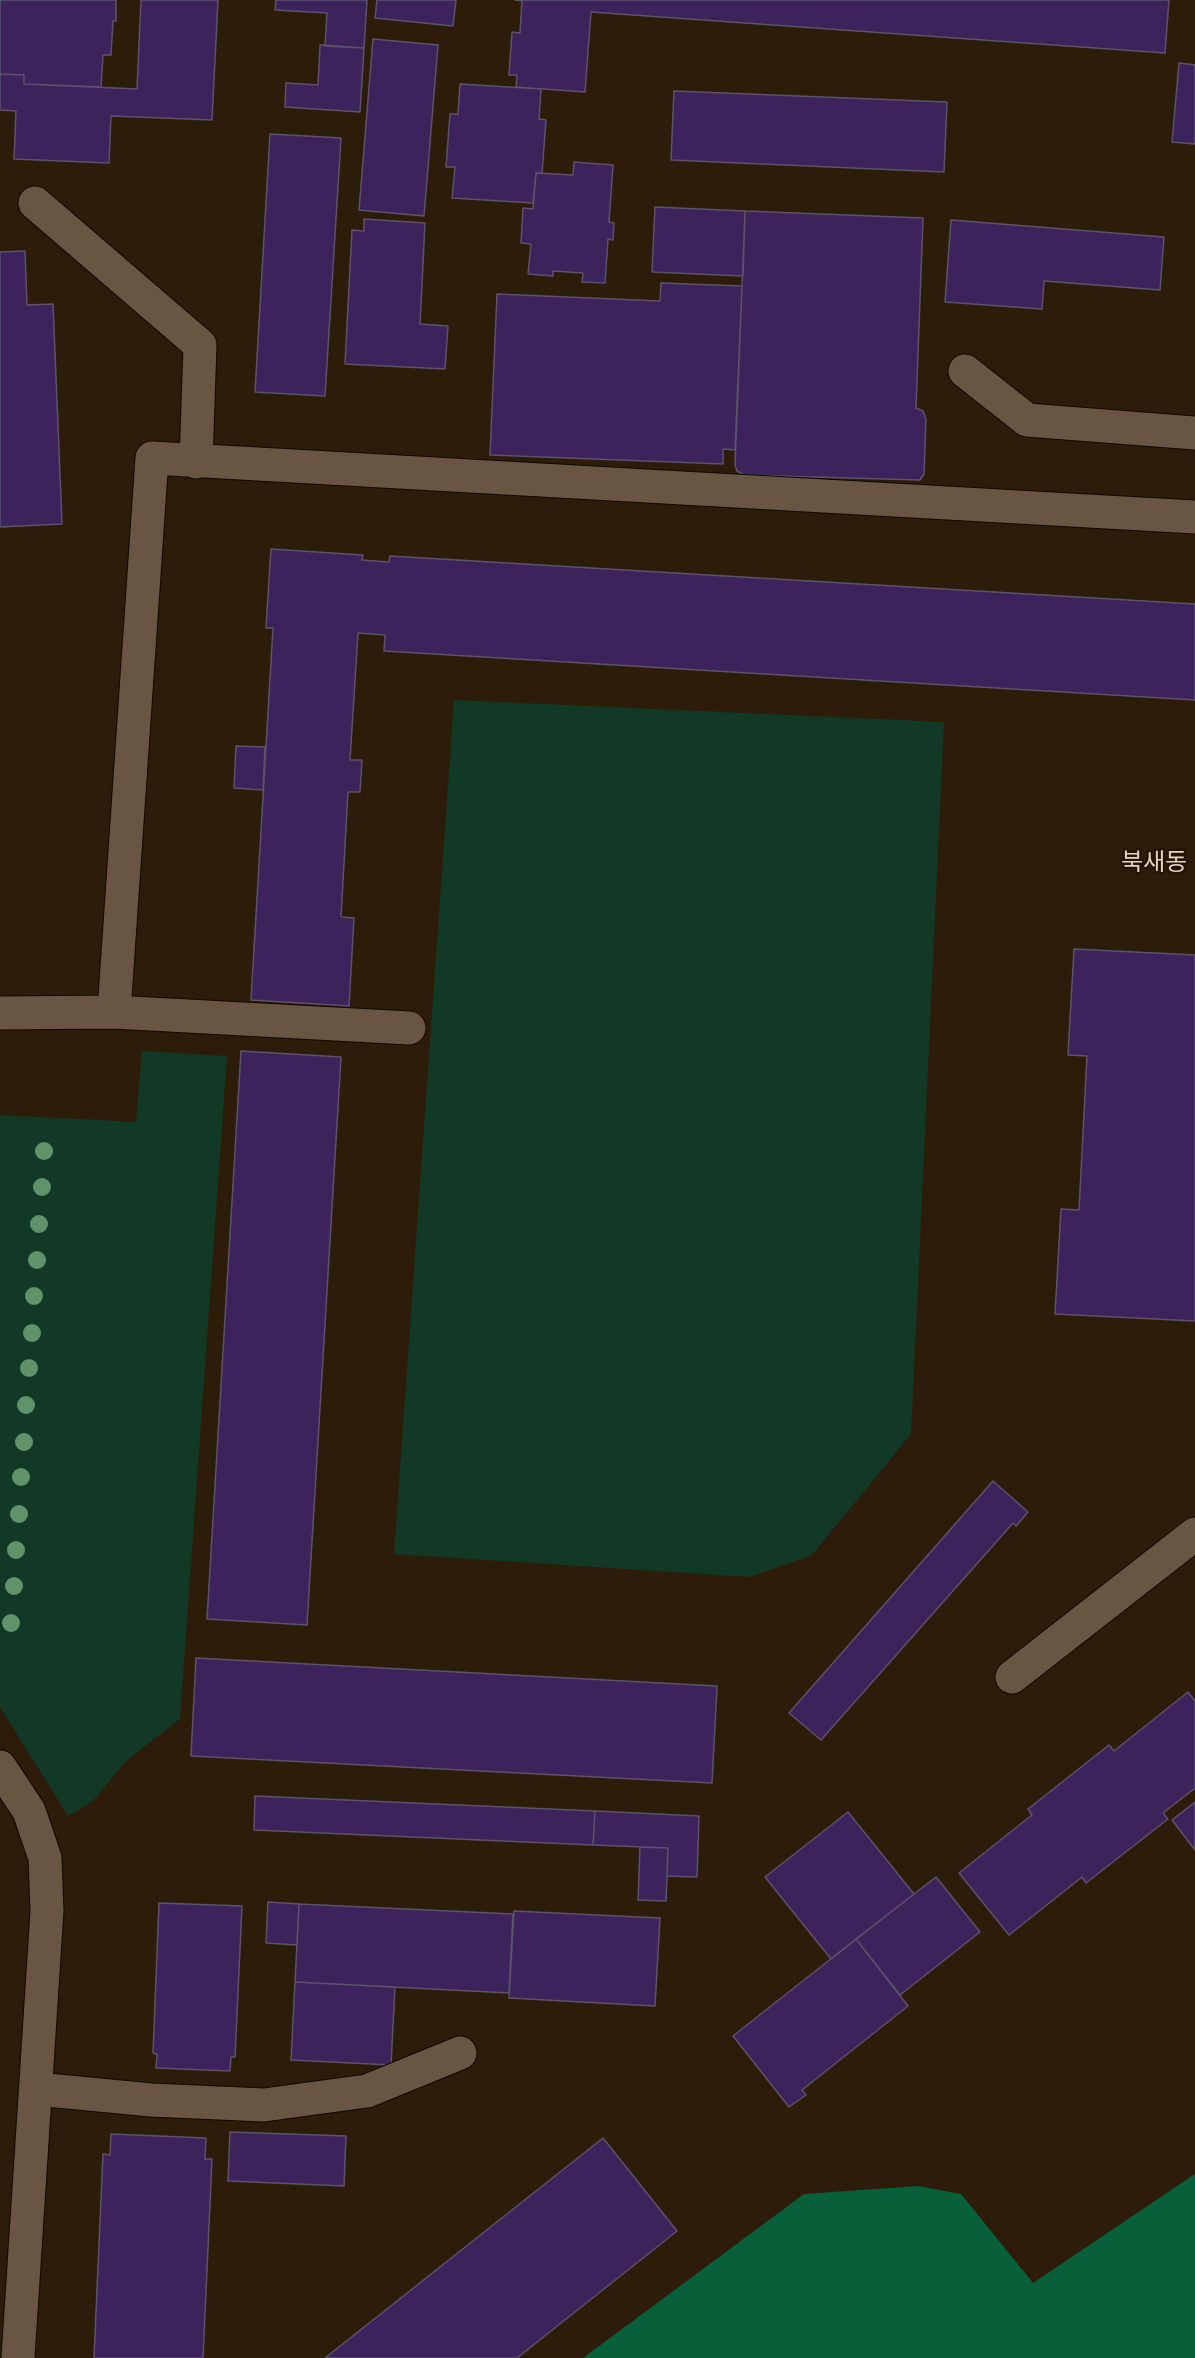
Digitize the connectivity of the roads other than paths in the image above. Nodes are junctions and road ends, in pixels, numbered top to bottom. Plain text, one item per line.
1 (35, 203) dead end
2 (965, 371) dead end
3 (1195, 434) edge
4 (196, 462) junction
5 (1195, 517) edge
6 (114, 1012) junction
7 (0, 1013) edge
8 (410, 1028) dead end
9 (1195, 1534) edge
10 (1012, 1677) dead end
11 (0, 1767) edge
12 (460, 2053) dead end
13 (37, 2090) junction
14 (18, 2358) edge

1 - 4 street
2 - 3 street
4 - 5 street
4 - 6 street
6 - 7 street
6 - 8 street
9 - 10 street
11 - 13 street
12 - 13 street
13 - 14 street

